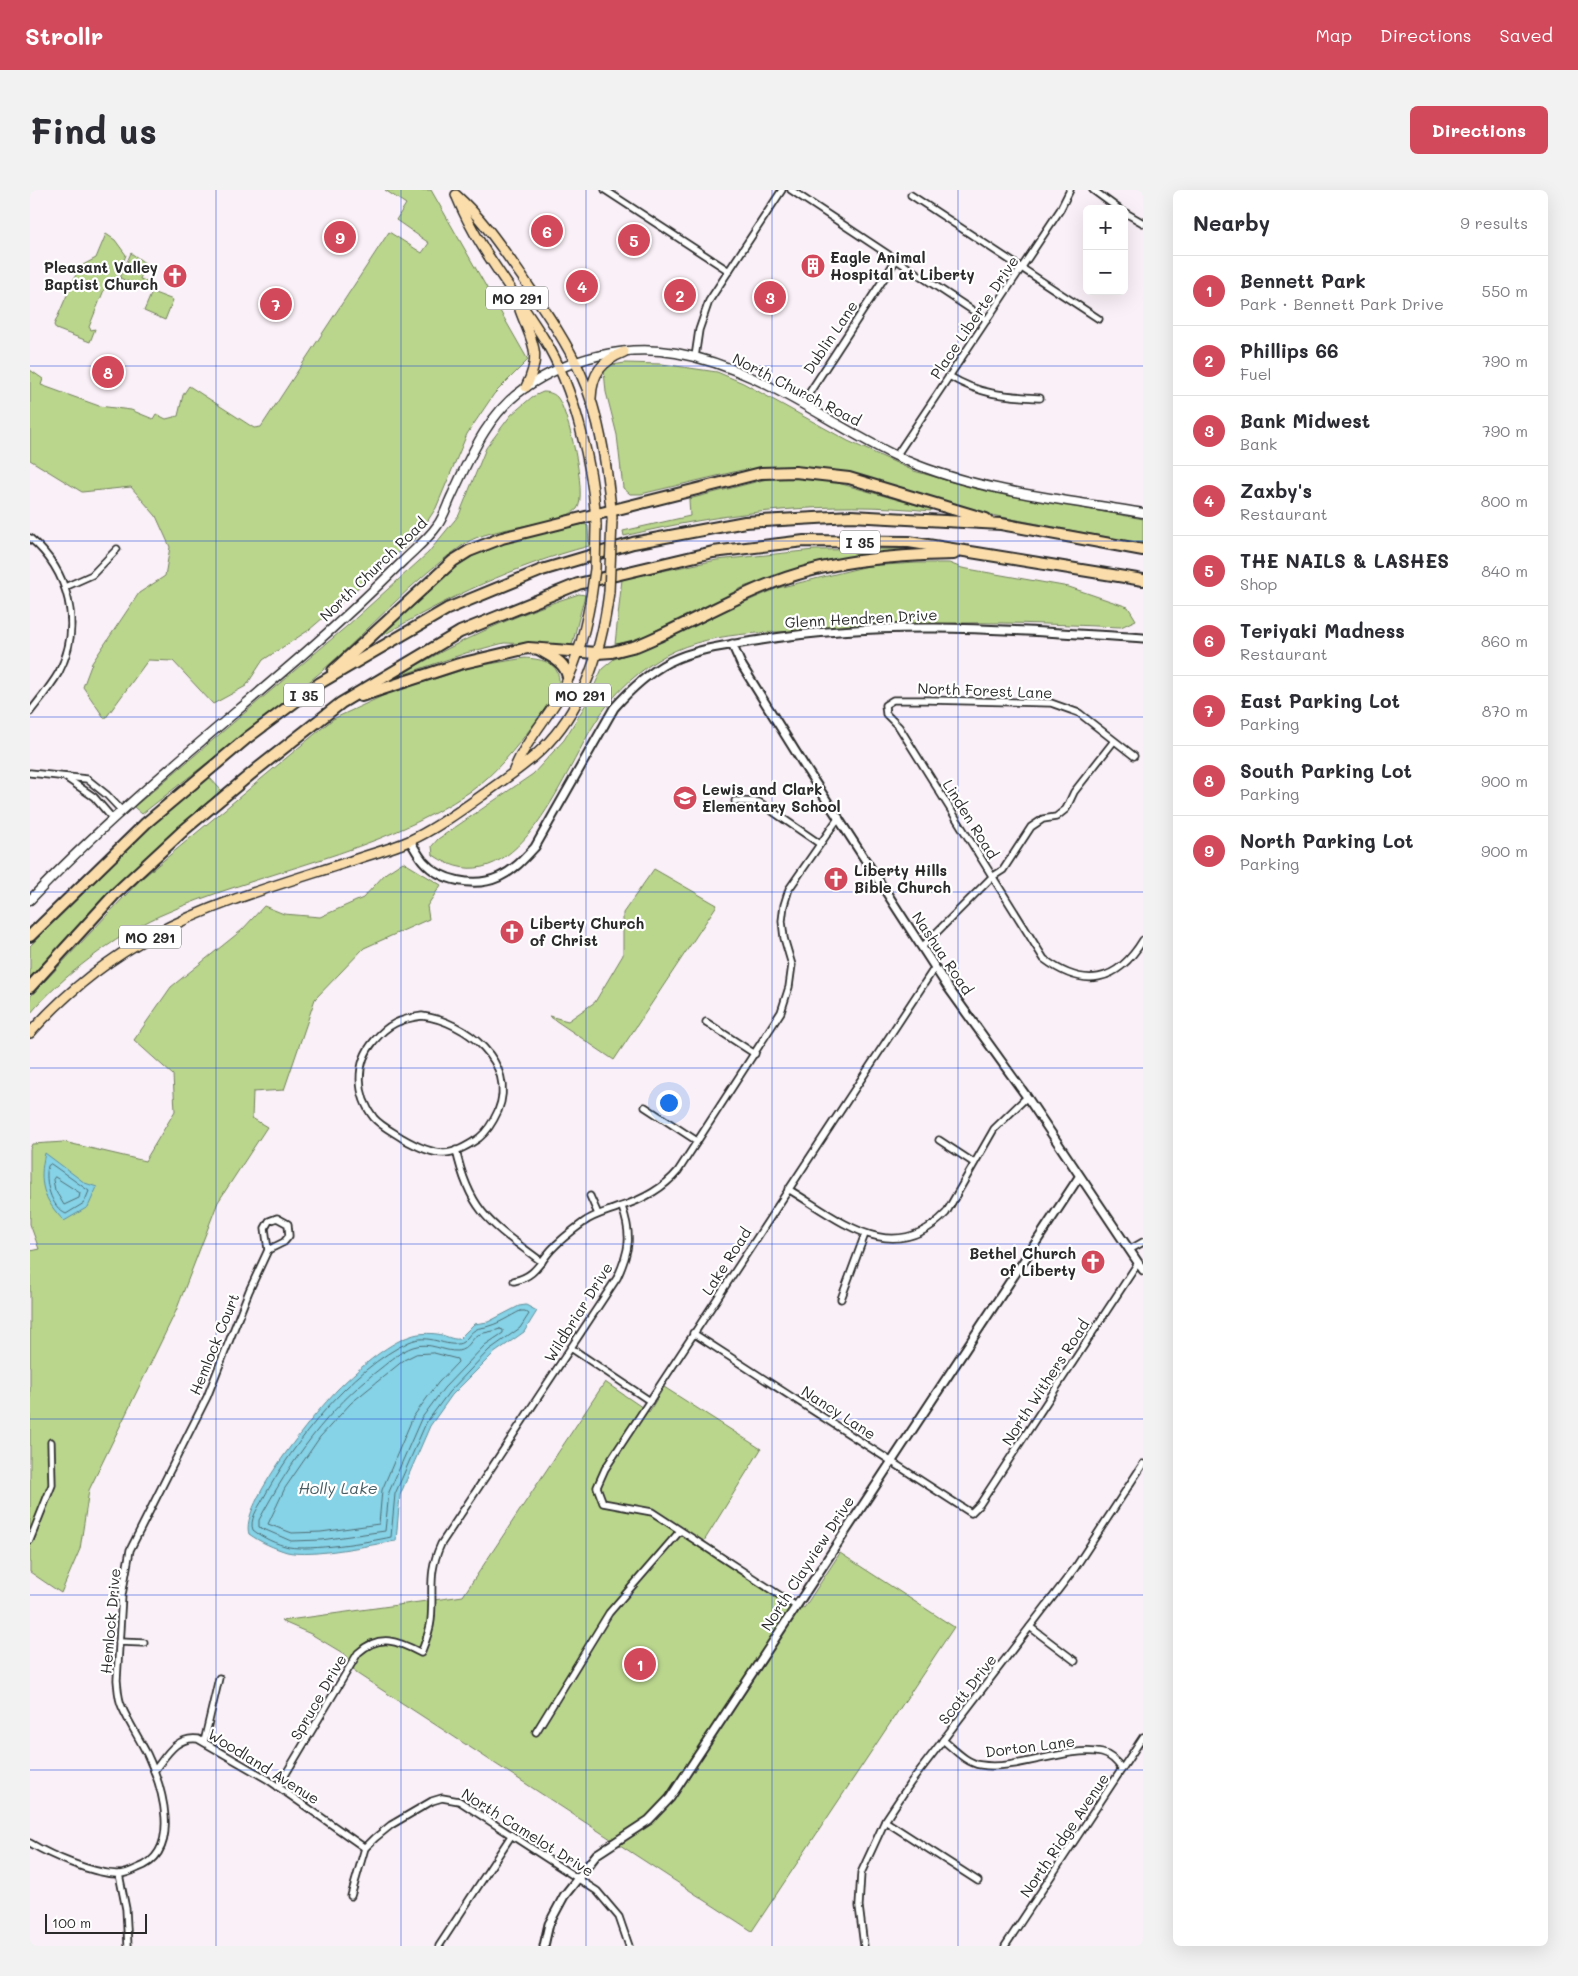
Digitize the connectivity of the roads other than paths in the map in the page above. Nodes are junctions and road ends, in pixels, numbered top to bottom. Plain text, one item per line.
1 (605, 190) edge
2 (782, 190) edge
3 (790, 190) edge
4 (1070, 190) edge
5 (1093, 190) edge
6 (454, 192) edge
7 (911, 196) dead end
8 (1114, 205) edge
9 (1128, 214) edge
10 (1143, 223) edge
11 (896, 260) junction
12 (1022, 267) junction
13 (729, 271) junction
14 (514, 296) junction
15 (1099, 319) dead end
16 (987, 320) junction
17 (624, 352) junction
18 (695, 357) junction
19 (575, 362) junction
20 (560, 370) junction
21 (949, 376) junction
22 (526, 387) junction
23 (1040, 398) dead end
24 (591, 403) junction
25 (802, 404) junction
26 (896, 456) junction
27 (1143, 513) edge
28 (612, 516) junction
29 (596, 520) junction
30 (1001, 524) junction
31 (30, 538) edge
32 (117, 549) dead end
33 (1143, 550) edge
34 (982, 553) junction
35 (1143, 580) edge
36 (66, 587) junction
37 (1143, 638) edge
38 (732, 644) junction
39 (537, 649) junction
40 (577, 652) junction
41 (597, 653) junction
42 (568, 677) junction
43 (320, 683) junction
44 (341, 703) junction
45 (884, 710) joint
46 (30, 712) edge
47 (1114, 741) junction
48 (1134, 756) dead end
49 (30, 773) edge
50 (512, 773) junction
51 (65, 777) junction
52 (735, 801) dead end
53 (122, 811) junction
54 (839, 817) junction
55 (113, 820) junction
56 (410, 841) junction
57 (820, 844) junction
58 (992, 877) junction
59 (30, 900) edge
60 (30, 936) edge
61 (1143, 940) edge
62 (922, 947) junction
63 (935, 967) junction
64 (30, 987) edge
65 (706, 1022) dead end
66 (30, 1033) edge
67 (755, 1054) junction
68 (1026, 1098) junction
69 (645, 1108) dead end
70 (939, 1140) dead end
71 (697, 1141) junction
72 (456, 1150) junction
73 (974, 1163) junction
74 (1079, 1177) junction
75 (788, 1189) junction
76 (590, 1196) dead end
77 (622, 1207) junction
78 (598, 1214) junction
79 (865, 1234) junction
80 (1143, 1242) edge
81 (268, 1250) junction
82 (1129, 1250) junction
83 (542, 1262) junction
84 (1138, 1263) junction
85 (1143, 1270) edge
86 (514, 1281) dead end
87 (841, 1299) dead end
88 (693, 1333) junction
89 (571, 1348) junction
90 (650, 1400) junction
91 (51, 1442) dead end
92 (181, 1447) joint
93 (891, 1460) junction
94 (1143, 1464) edge
95 (971, 1512) joint
96 (680, 1531) junction
97 (30, 1540) edge
98 (796, 1606) junction
99 (1030, 1627) junction
100 (119, 1642) junction
101 (144, 1643) dead end
102 (421, 1653) joint
103 (1075, 1661) dead end
104 (219, 1678) dead end
105 (536, 1732) dead end
106 (1143, 1737) edge
107 (943, 1740) junction
108 (204, 1742) junction
109 (1122, 1769) junction
110 (154, 1771) junction
111 (278, 1787) junction
112 (885, 1821) junction
113 (511, 1836) junction
114 (30, 1843) edge
115 (365, 1848) junction
116 (119, 1874) junction
117 (579, 1878) junction
118 (978, 1881) dead end
119 (351, 1896) dead end
120 (128, 1946) edge
121 (439, 1946) edge
122 (544, 1946) edge
123 (629, 1946) edge
124 (864, 1946) edge
125 (1005, 1946) edge

1 - 13 street
2 - 13 street
3 - 11 street
4 - 12 street, Place Liberte Drive
5 - 8 street
6 - 14 main road, MO 291
6 - 19 main road, MO 291
7 - 12 street
9 - 10 street
11 - 16 street
11 - 25 street, Dublin Lane
12 - 15 street
12 - 16 street, Place Liberte Drive
13 - 18 street
14 - 20 main road, MO 291
14 - 22 main road
16 - 21 street, Place Liberte Drive
17 - 18 main road, North Church Road
17 - 19 main road, North Church Road
17 - 24 main road
18 - 25 main road, North Church Road
19 - 20 main road, North Church Road
19 - 24 main road, MO 291
20 - 22 main road, North Church Road
20 - 29 main road, MO 291
21 - 23 street
21 - 26 street, Place Liberte Drive
22 - 53 main road, North Church Road
24 - 28 main road, MO 291
25 - 26 main road, North Church Road
26 - 27 main road, North Church Road
28 - 29 highway
28 - 30 highway
28 - 41 main road, MO 291, bridge
29 - 40 main road, MO 291, bridge
29 - 43 highway
30 - 33 highway, I 35
30 - 43 highway, I 35
31 - 36 street
32 - 36 street
34 - 35 highway, I 35
34 - 41 highway
34 - 44 highway, I 35
36 - 46 street
37 - 38 street, Glenn Hendren Drive
38 - 54 street, Nashua Road
38 - 56 street, Glenn Hendren Drive
39 - 40 highway
39 - 42 highway
39 - 44 highway
40 - 41 highway
40 - 42 main road, MO 291
41 - 50 main road, MO 291
42 - 50 main road, MO 291
43 - 60 highway, I 35
44 - 64 highway, I 35
45 - 47 street, North Forest Lane
45 - 58 street, Linden Road
47 - 48 street, North Forest Lane
47 - 58 street
49 - 51 street
50 - 56 main road, MO 291
51 - 53 street
51 - 55 street
52 - 57 street
53 - 55 main road, North Church Road
54 - 57 street
54 - 62 street, Nashua Road
55 - 59 main road, North Church Road
56 - 66 main road, MO 291
57 - 67 street
58 - 61 street, Linden Road
58 - 62 street
62 - 63 street, Nashua Road
63 - 68 street, Nashua Road
63 - 75 street, Lake Road
65 - 67 street
67 - 71 street
68 - 73 street
68 - 74 street, Nashua Road
69 - 71 street
70 - 73 street
71 - 77 street
72 - 72 street
72 - 83 street
73 - 79 street
74 - 82 street, Nashua Road
74 - 93 street, North Clayview Drive
75 - 79 street
75 - 88 street, Lake Road
76 - 78 street
77 - 78 street
77 - 89 street, Wildbriar Drive
78 - 83 street
79 - 87 street
80 - 82 street
81 - 81 street
81 - 92 street, Hemlock Court
82 - 84 street, Nashua Road
83 - 86 street
84 - 85 street, Nashua Road
84 - 95 street, North Withers Road
88 - 90 street, Lake Road
88 - 93 street, Nancy Lane
89 - 90 street
89 - 102 street, Wildbriar Drive
90 - 96 street, Lake Road
91 - 97 street
92 - 100 street, Hemlock Drive
93 - 95 street, Nancy Lane
93 - 98 street, North Clayview Drive
94 - 99 street, Scott Drive
96 - 98 street
96 - 105 street
98 - 117 street, North Clayview Drive
99 - 103 street
99 - 107 street, Scott Drive
100 - 101 street
100 - 110 street, Hemlock Drive
102 - 111 street, Spruce Drive
104 - 108 street
106 - 109 street, North Ridge Avenue
107 - 109 street, Dorton Lane
107 - 112 street, Scott Drive
108 - 110 street, Woodland Avenue
108 - 111 street, Woodland Avenue
109 - 125 street, North Ridge Avenue
110 - 116 street
111 - 115 street, Woodland Avenue
112 - 118 street
112 - 124 street, Scott Drive
113 - 115 street, North Camelot Drive
113 - 117 street, North Camelot Drive
113 - 121 street
114 - 116 street
115 - 119 street
116 - 120 street
117 - 122 street, North Clayview Drive
117 - 123 street, North Camelot Drive

